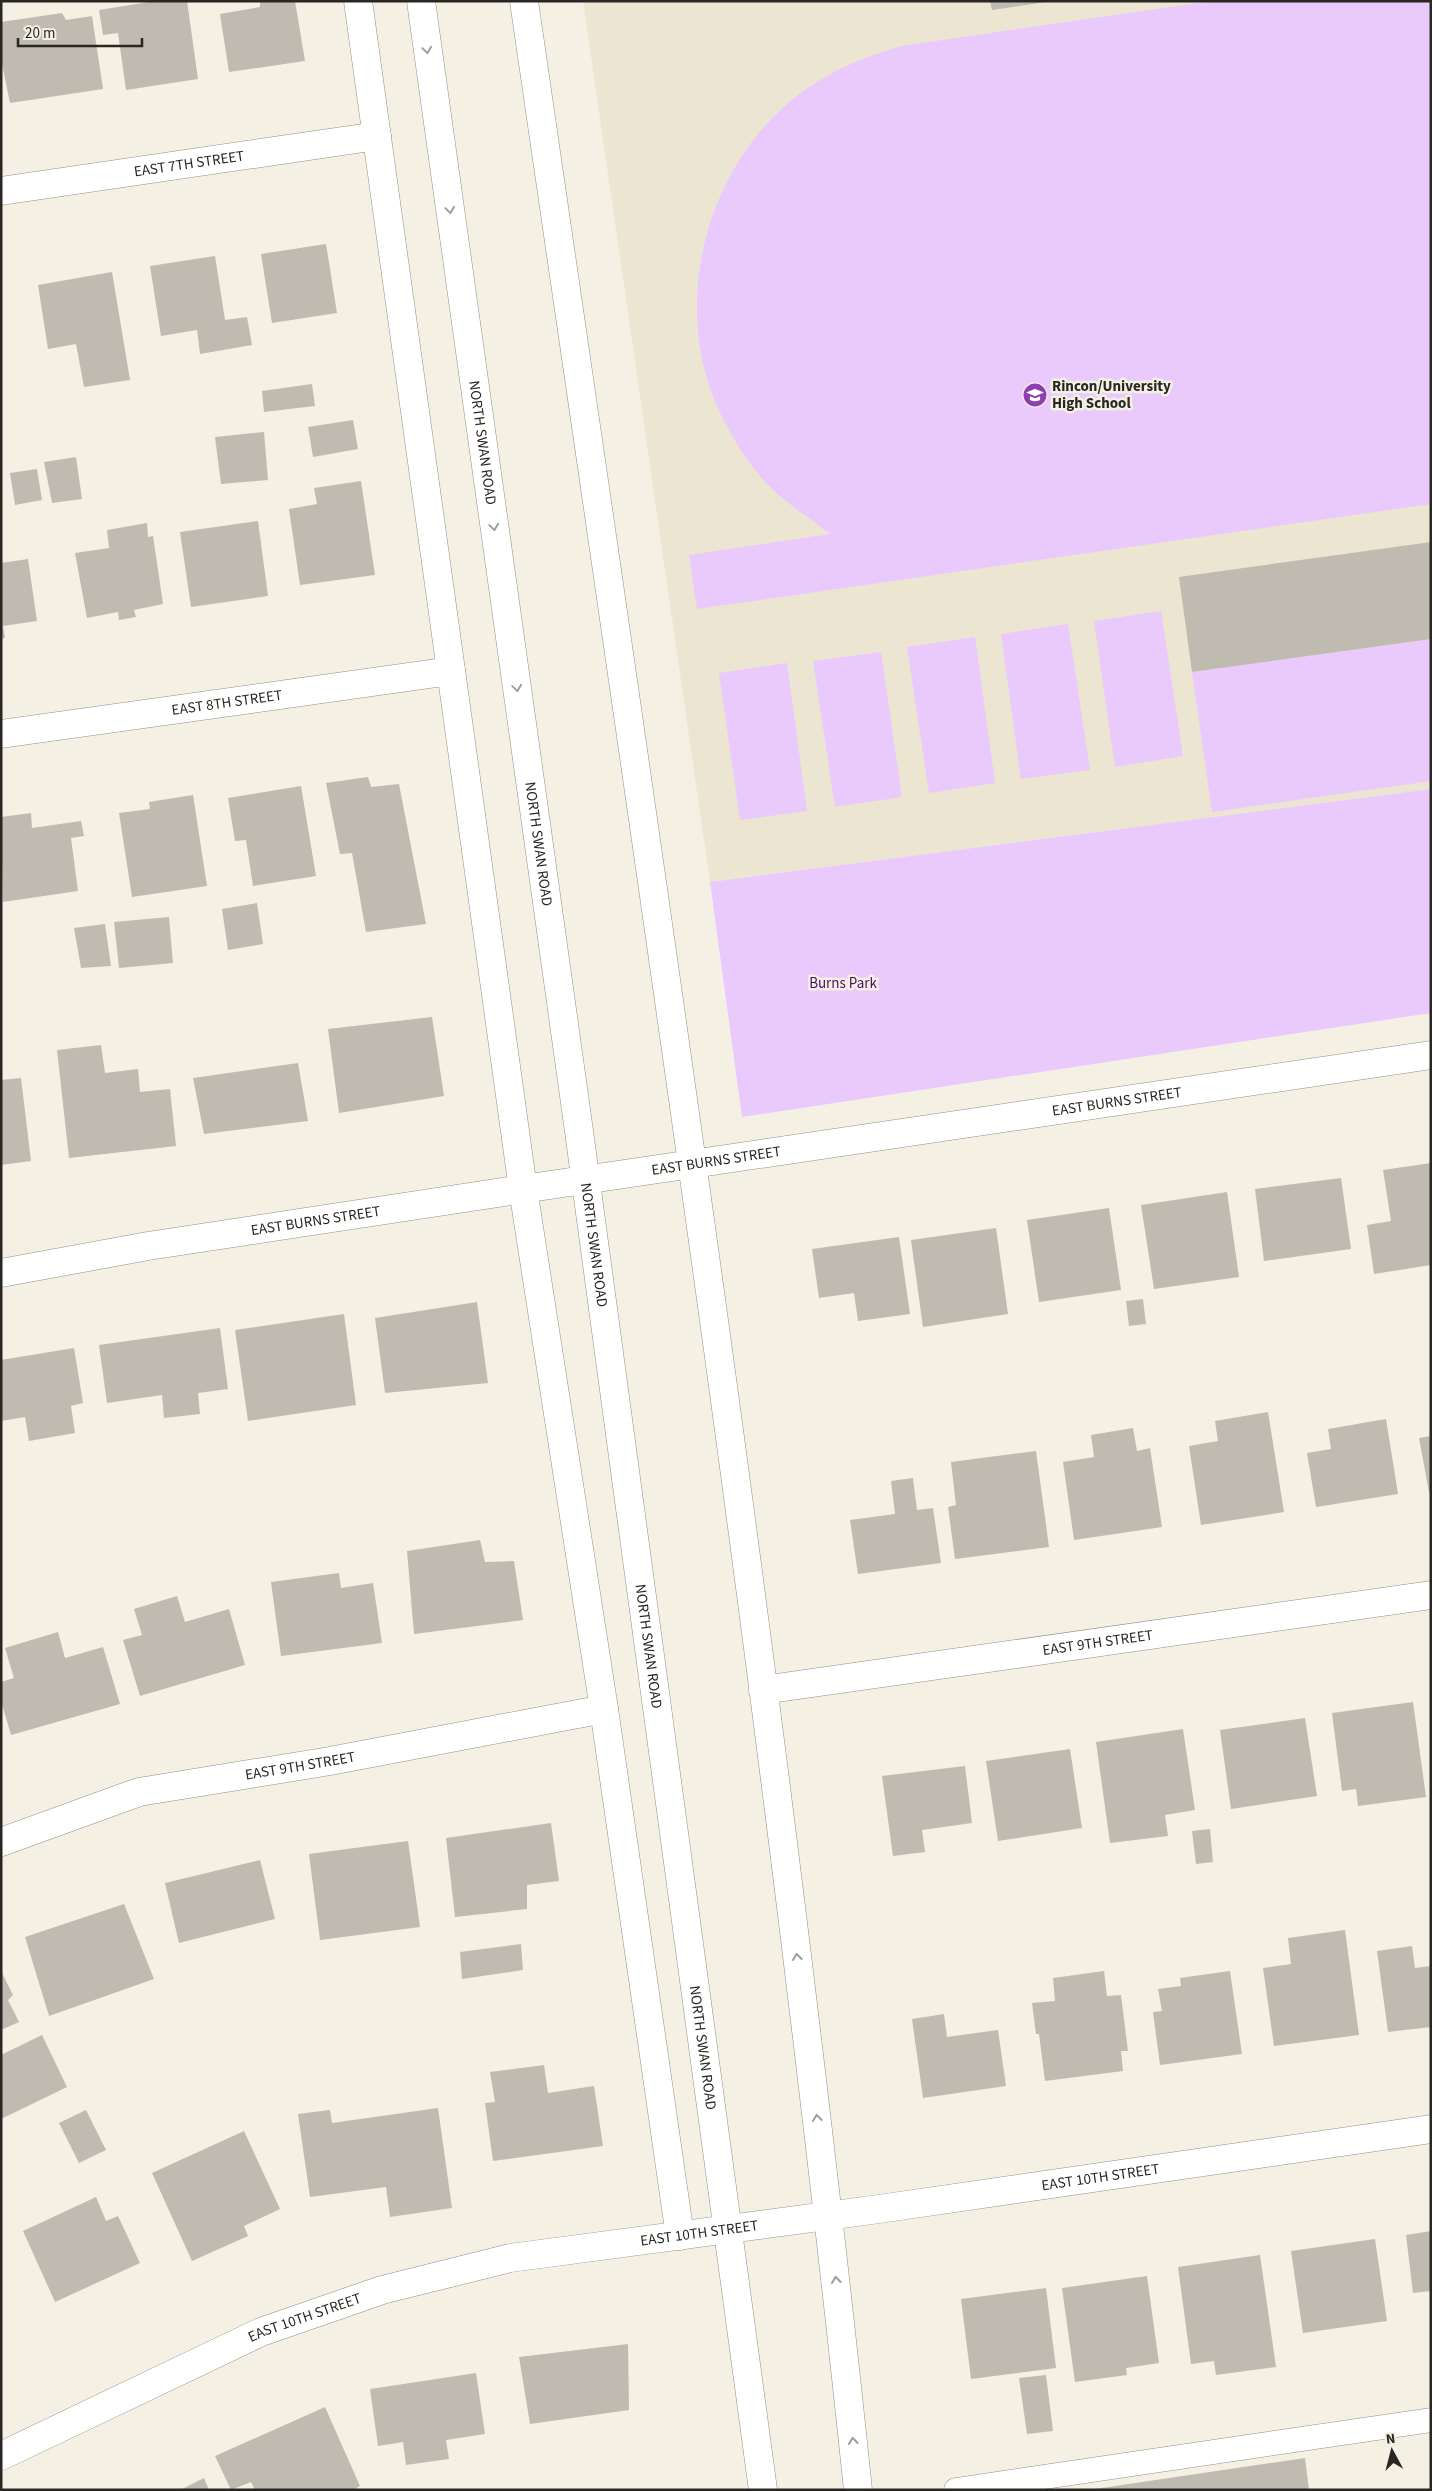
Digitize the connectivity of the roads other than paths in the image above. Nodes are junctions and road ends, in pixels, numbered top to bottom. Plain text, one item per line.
1 (358, 1) edge
2 (421, 1) edge
3 (524, 1) edge
4 (378, 136) junction
5 (1, 191) edge
6 (451, 671) junction
7 (1, 734) edge
8 (1431, 1055) edge
9 (692, 1165) junction
10 (585, 1181) junction
11 (523, 1189) junction
12 (1, 1272) edge
13 (1431, 1595) edge
14 (763, 1690) junction
15 (604, 1710) junction
16 (1, 1842) edge
17 (1431, 2129) edge
18 (830, 2215) junction
19 (728, 2229) junction
20 (680, 2236) junction
21 (1431, 2420) edge
22 (1, 2456) edge
23 (763, 2490) edge
24 (858, 2490) edge
25 (956, 2490) edge

1 - 4 street
2 -> 10 street, NORTH SWAN ROAD
3 - 9 street
4 - 5 street, EAST 7TH STREET
4 - 6 street
6 - 7 street, EAST 8TH STREET
6 - 11 street
8 - 9 street, EAST BURNS STREET
9 - 10 street, EAST BURNS STREET
9 - 14 street
10 - 11 street, EAST BURNS STREET
10 - 19 street, NORTH SWAN ROAD
11 - 12 street, EAST BURNS STREET
11 - 15 street
13 - 14 street, EAST 9TH STREET
18 -> 14 street
15 - 16 street, EAST 9TH STREET
15 - 20 street
17 - 18 street, EAST 10TH STREET
18 - 19 street, EAST 10TH STREET
24 -> 18 street
19 - 20 street, EAST 10TH STREET
19 - 23 street, NORTH SWAN ROAD
20 - 22 street, EAST 10TH STREET
21 - 25 lane

